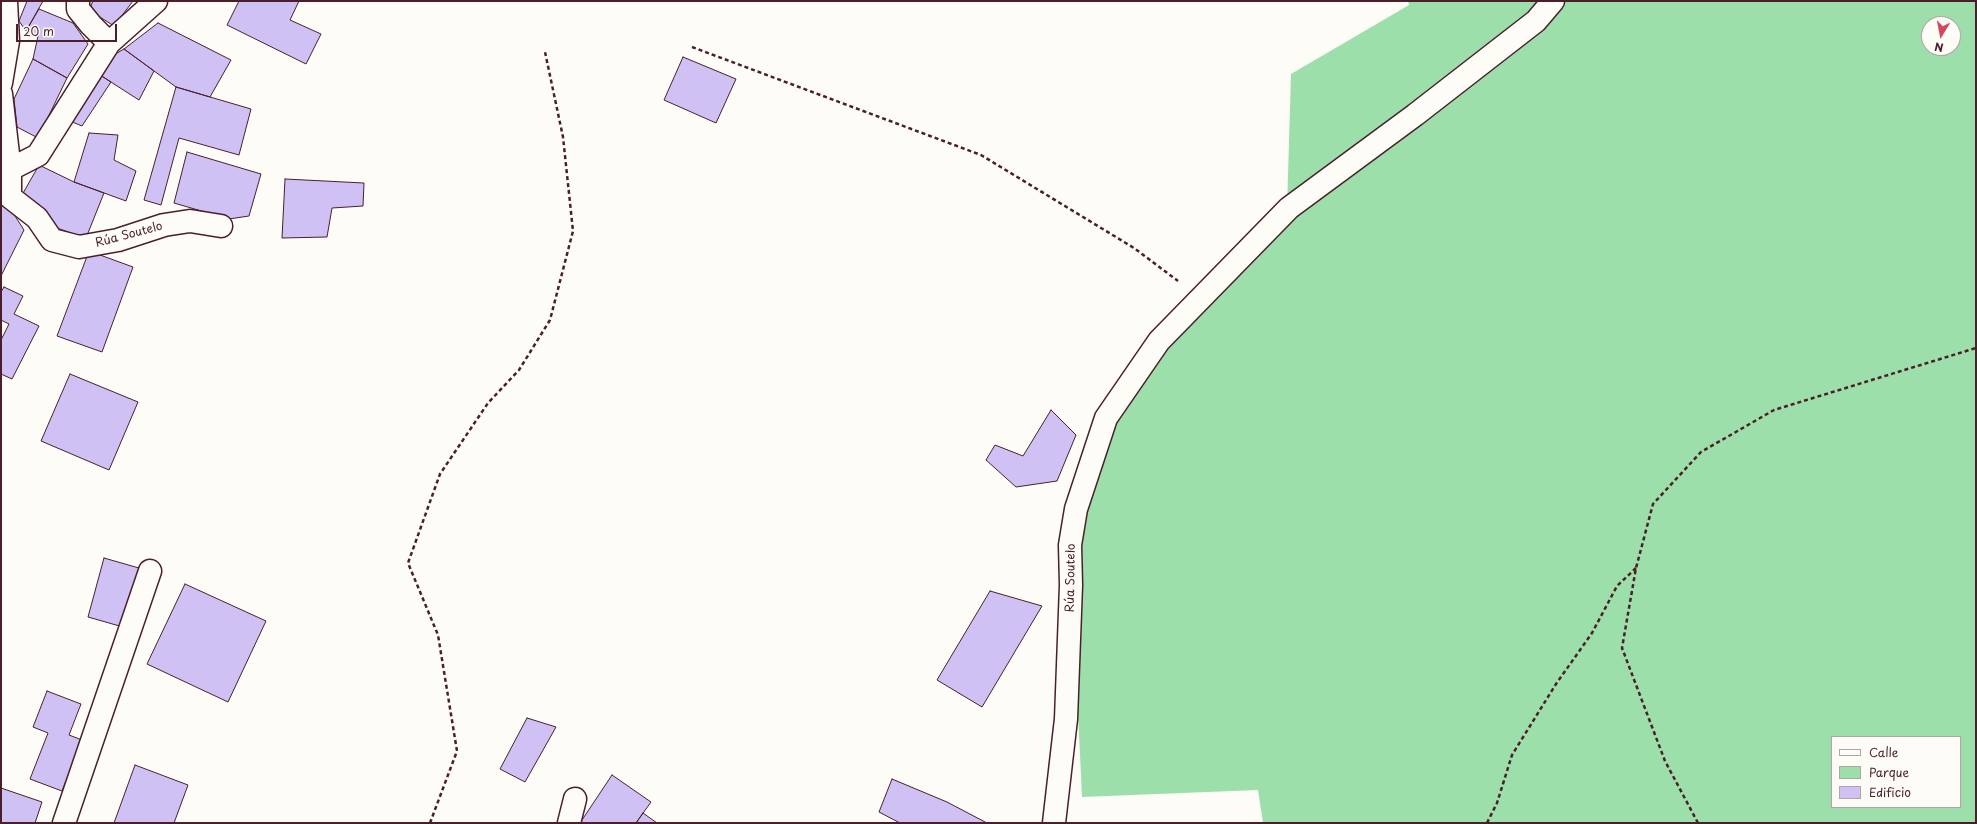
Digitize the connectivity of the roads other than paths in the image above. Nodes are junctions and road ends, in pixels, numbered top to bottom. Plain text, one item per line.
1 (6, 1) edge
2 (78, 1) edge
3 (156, 1) edge
4 (1553, 1) edge
5 (109, 43) junction
6 (1, 82) edge
7 (1, 94) edge
8 (5, 172) edge
9 (221, 226) dead end
10 (150, 571) dead end
11 (575, 799) dead end
12 (64, 823) edge
13 (569, 823) edge
14 (1054, 823) edge

1 - 6 street
2 - 5 street
3 - 5 street
4 - 14 street, Rúa Soutelo
5 - 8 street
7 - 8 street, Rúa Soutelo
8 - 9 street, Rúa Soutelo
10 - 12 street
11 - 13 street

